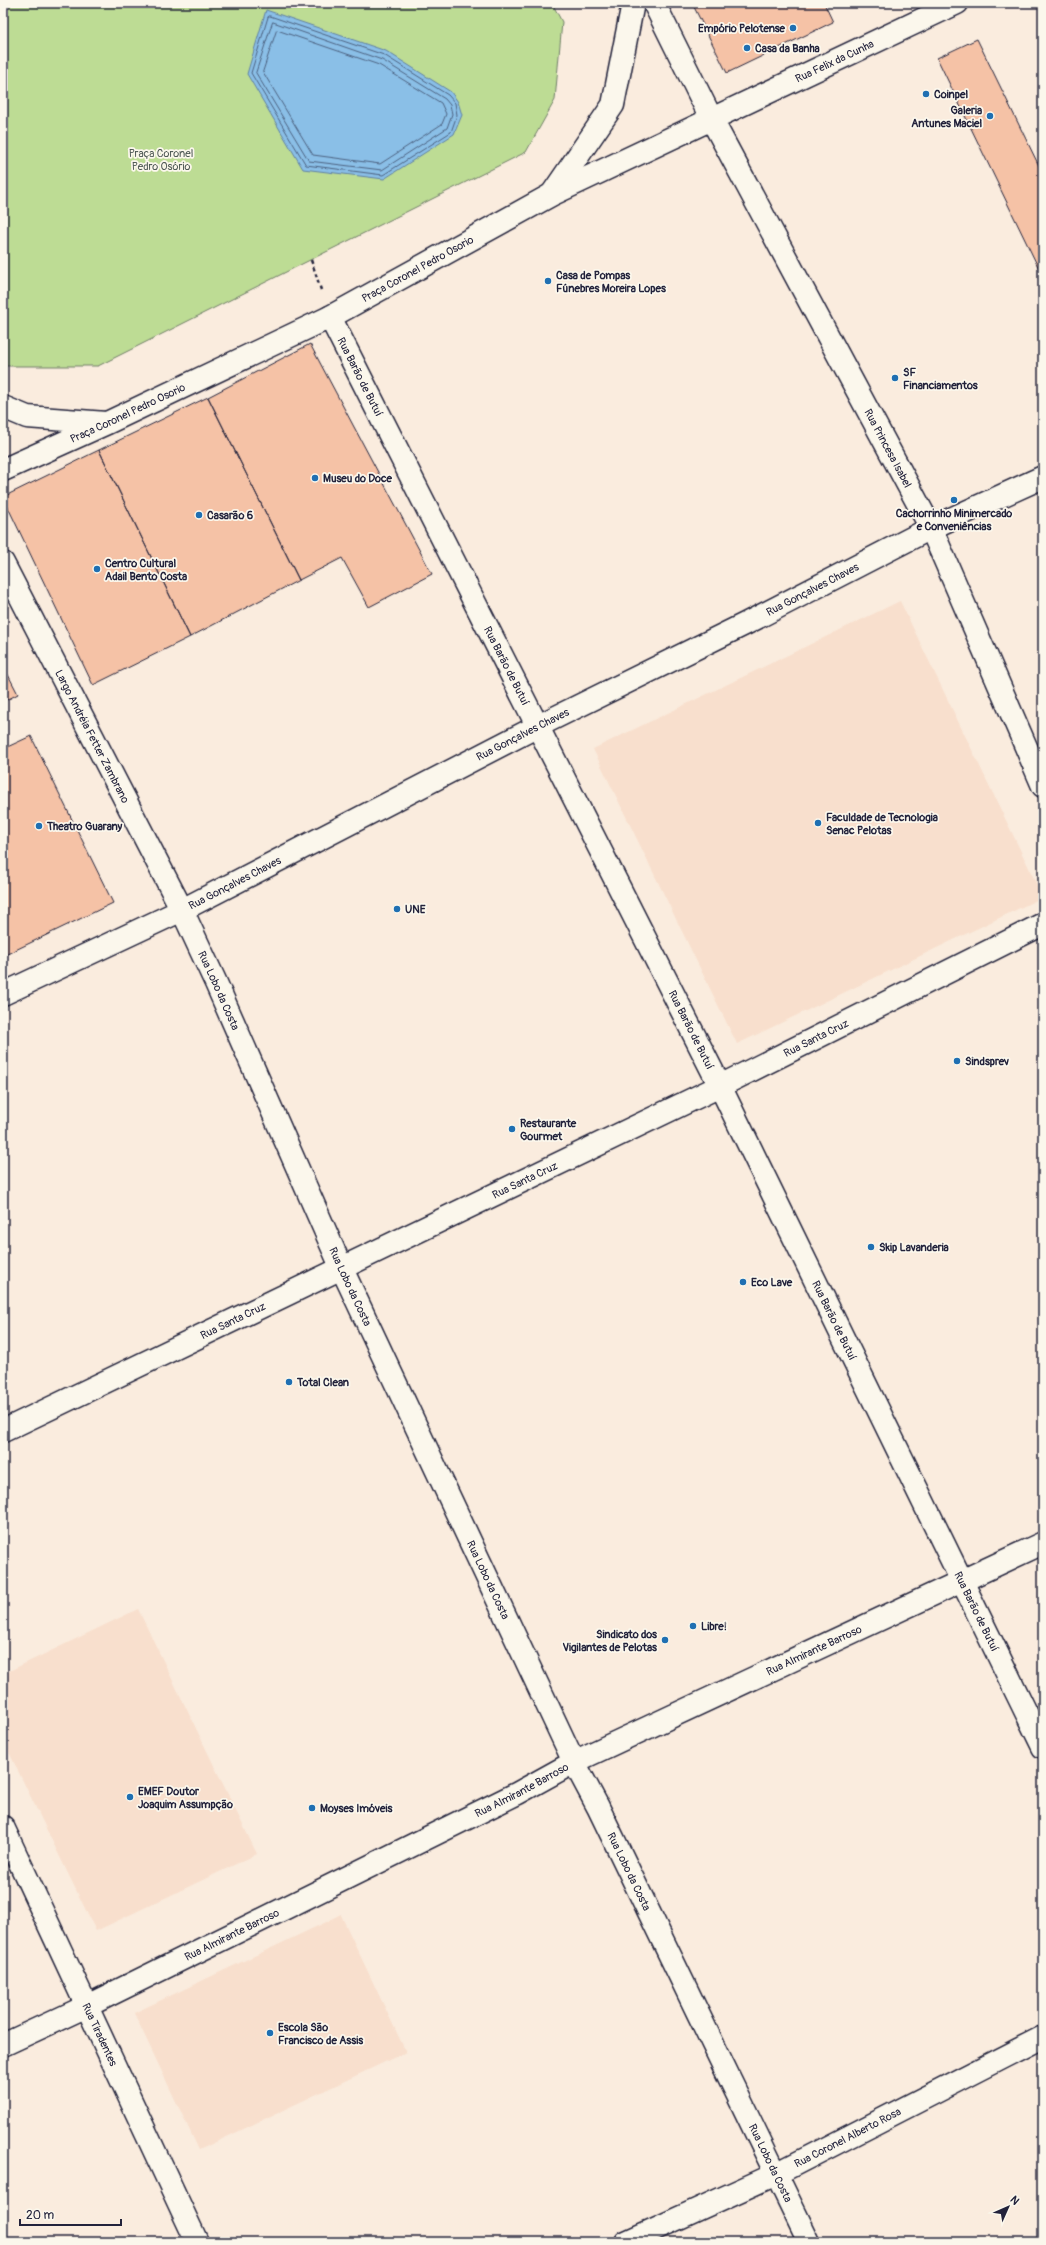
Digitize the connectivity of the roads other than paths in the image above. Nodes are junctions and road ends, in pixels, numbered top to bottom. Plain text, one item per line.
1 (634, 3) edge
2 (654, 3) edge
3 (956, 3) edge
4 (712, 120) junction
5 (551, 195) junction
6 (330, 317) junction
7 (3, 407) edge
8 (107, 423) junction
9 (3, 470) edge
10 (1043, 477) edge
11 (931, 528) junction
12 (3, 564) edge
13 (538, 726) junction
14 (1043, 786) edge
15 (182, 910) junction
16 (1043, 924) edge
17 (3, 994) edge
18 (720, 1086) junction
19 (342, 1269) junction
20 (3, 1431) edge
21 (1043, 1543) edge
22 (961, 1580) junction
23 (1043, 1747) edge
24 (574, 1762) junction
25 (3, 1827) edge
26 (87, 2006) junction
27 (1043, 2037) edge
28 (3, 2045) edge
29 (776, 2174) junction
30 (197, 2242) edge
31 (626, 2242) edge
32 (808, 2242) edge

1 - 5 street
2 - 4 street
3 - 4 street, Rua Felix da Cunha
4 - 5 street, Praça Coronel Pedro Osorio
4 - 11 street, Rua Princesa Isabel
5 - 6 street, Praça Coronel Pedro Osorio
6 - 8 street, Praça Coronel Pedro Osorio
6 - 13 street, Rua Barão de Butuí
7 - 8 street
8 - 9 street, Praça Coronel Pedro Osorio
10 - 11 street, Rua Gonçalves Chaves
11 - 13 street, Rua Gonçalves Chaves
11 - 14 street, Rua Princesa Isabel
12 - 15 street, Largo Andréia Fetter Zambrano
13 - 15 street, Rua Gonçalves Chaves
13 - 18 street, Rua Barão de Butuí
15 - 17 street, Rua Gonçalves Chaves
15 - 19 street, Rua Lobo da Costa
16 - 18 street, Rua Santa Cruz
18 - 19 street, Rua Santa Cruz
18 - 22 street, Rua Barão de Butuí
19 - 20 street, Rua Santa Cruz
19 - 24 street, Rua Lobo da Costa
21 - 22 street, Rua Almirante Barroso
22 - 23 street, Rua Barão de Butuí
22 - 24 street, Rua Almirante Barroso
24 - 26 street, Rua Almirante Barroso
24 - 29 street, Rua Lobo da Costa
25 - 26 street, Rua Tiradentes
26 - 28 street, Rua Almirante Barroso
26 - 30 street, Rua Tiradentes
27 - 29 street, Rua Coronel Alberto Rosa
29 - 31 street, Rua Coronel Alberto Rosa
29 - 32 street, Rua Lobo da Costa

